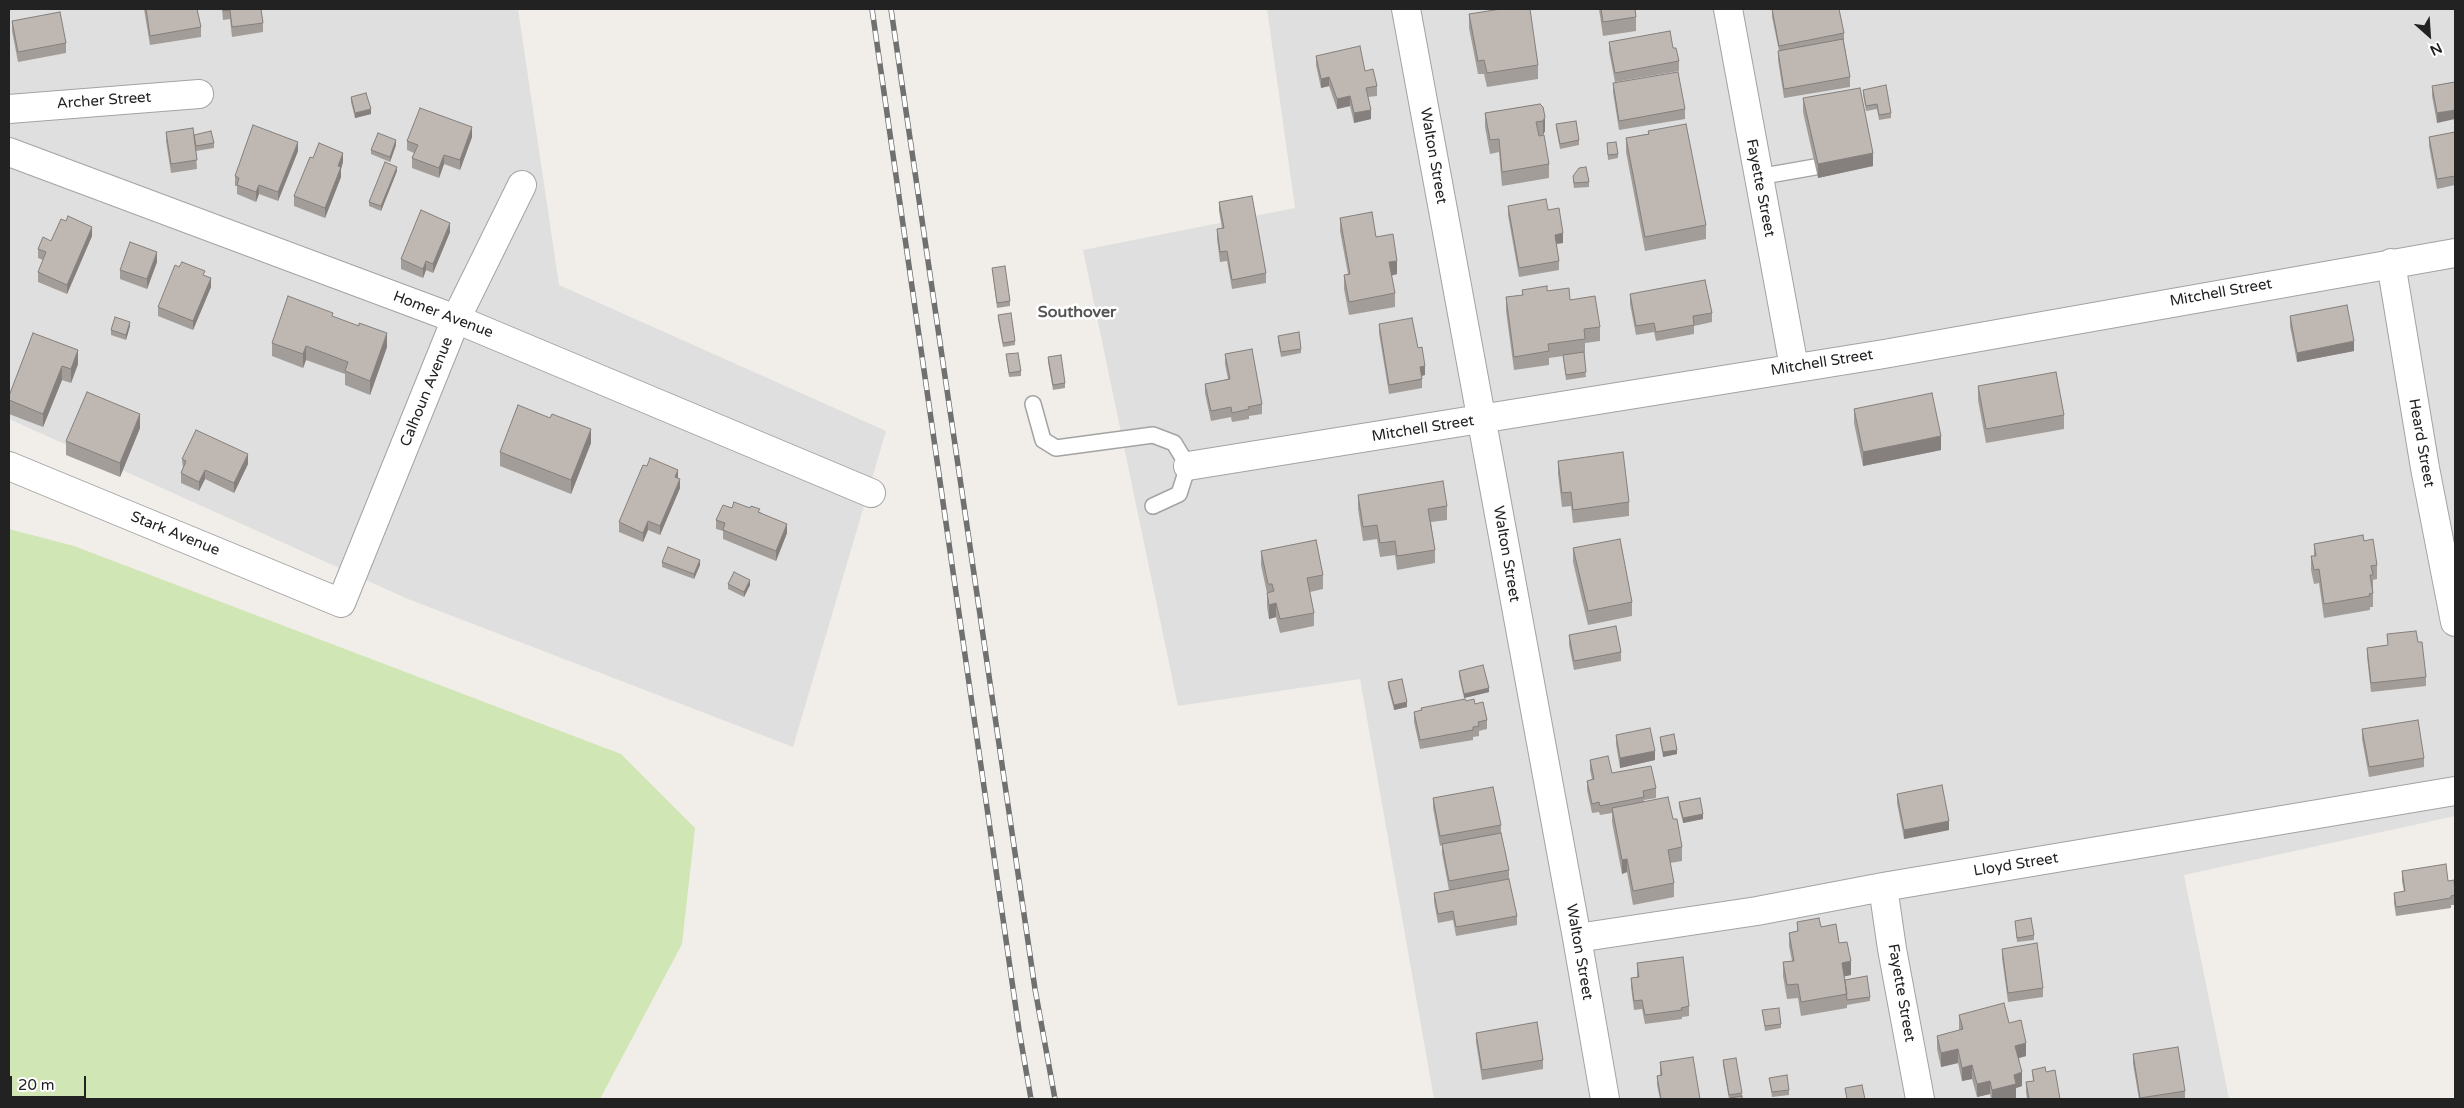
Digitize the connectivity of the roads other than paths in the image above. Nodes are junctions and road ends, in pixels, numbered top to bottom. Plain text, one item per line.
1 (1406, 9) edge
2 (1728, 9) edge
3 (199, 94) dead end
4 (9, 109) edge
5 (9, 152) edge
6 (1815, 167) edge
7 (1758, 177) junction
8 (522, 185) dead end
9 (2455, 253) edge
10 (2391, 263) junction
11 (456, 319) junction
12 (1794, 367) junction
13 (1033, 404) dead end
14 (1481, 420) junction
15 (9, 466) edge
16 (1188, 466) junction
17 (871, 493) dead end
18 (1153, 506) dead end
19 (341, 603) joint
20 (2455, 622) edge
21 (2455, 791) edge
22 (1884, 887) junction
23 (1577, 938) junction
24 (1605, 1099) edge
25 (1920, 1099) edge

1 - 14 street, Walton Street
2 - 7 street, Fayette Street
3 - 4 street, Archer Street
5 - 11 street, Homer Avenue
6 - 7 lane
7 - 12 street, Fayette Street
8 - 11 street, Calhoun Avenue
9 - 10 street, Mitchell Street
10 - 12 street, Mitchell Street
10 - 20 street, Heard Street
11 - 17 street, Homer Avenue
11 - 19 street, Calhoun Avenue
12 - 14 street, Mitchell Street
13 - 16 lane
14 - 16 street, Mitchell Street
14 - 23 street, Walton Street
15 - 19 street, Stark Avenue
16 - 18 lane
21 - 22 street, Lloyd Street
22 - 23 street, Lloyd Street
22 - 25 street, Fayette Street
23 - 24 street, Walton Street

